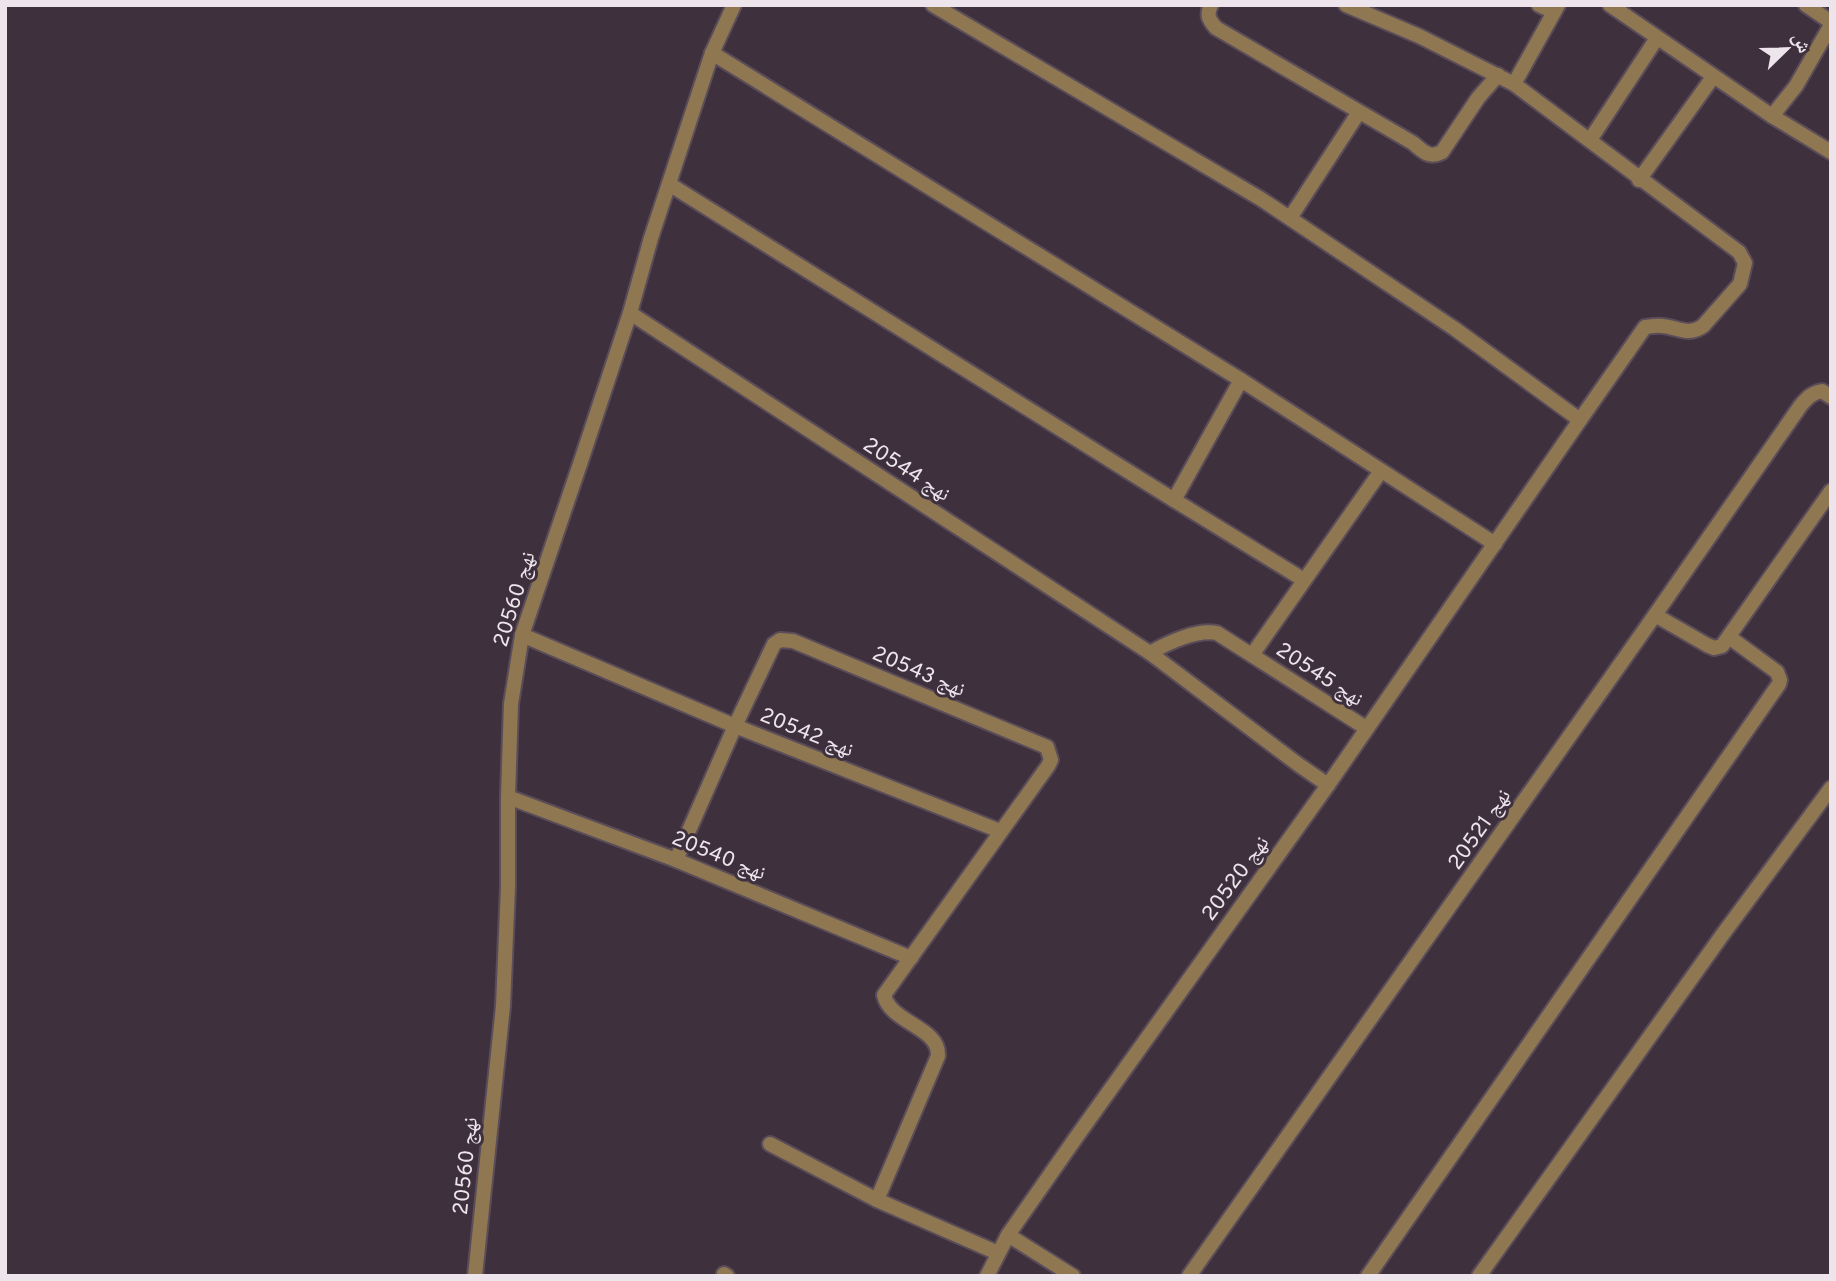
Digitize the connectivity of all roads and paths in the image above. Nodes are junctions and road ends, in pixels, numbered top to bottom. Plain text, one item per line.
1 (734, 5) edge
2 (933, 5) edge
3 (1211, 5) edge
4 (1346, 5) edge
5 (1539, 5) edge
6 (1610, 5) edge
7 (1806, 5) edge
8 (1556, 9) edge
9 (1831, 24) edge
10 (1657, 38) junction
11 (712, 53) junction
12 (1498, 75) junction
13 (1713, 77) junction
14 (1514, 84) junction
15 (1359, 111) junction
16 (1772, 116) junction
17 (1590, 140) junction
18 (1831, 152) edge
19 (1639, 180) junction
20 (669, 184) junction
21 (1290, 218) junction
22 (630, 313) junction
23 (1241, 380) junction
24 (1831, 397) edge
25 (1580, 420) junction
26 (1381, 471) junction
27 (1831, 491) edge
28 (1174, 500) junction
29 (1495, 544) junction
30 (1304, 580) junction
31 (1655, 615) junction
32 (522, 635) junction
33 (1729, 637) junction
34 (1156, 649) junction
35 (1252, 655) junction
36 (735, 726) junction
37 (1366, 728) junction
38 (1328, 785) junction
39 (1831, 788) edge
40 (508, 797) junction
41 (1000, 831) junction
42 (676, 860) junction
43 (911, 958) junction
44 (771, 1144) dead end
45 (877, 1200) junction
46 (1008, 1235) junction
47 (999, 1253) junction
48 (475, 1276) edge
49 (986, 1276) edge
50 (1073, 1276) edge
51 (1189, 1276) edge
52 (1368, 1276) edge
53 (1479, 1276) edge

1 - 11 street, نهج 20560
2 - 21 street
3 - 15 street
4 - 12 street
5 - 8 street
6 - 10 street
7 - 9 street
8 - 14 street
9 - 16 street
10 - 13 street
10 - 17 street
11 - 20 street, نهج 20560
11 - 23 street
12 - 14 street
12 - 15 street
13 - 16 street
13 - 19 street
14 - 17 street
15 - 21 street
16 - 18 street
17 - 19 street
19 - 25 street, نهج 20520
20 - 22 street, نهج 20560
20 - 28 street
21 - 25 street
22 - 32 street, نهج 20560
22 - 34 street, نهج 20544
23 - 26 street
23 - 28 street
24 - 31 street, نهج 20521
25 - 29 street, نهج 20520
26 - 29 street
26 - 30 street
27 - 33 street
28 - 30 street
29 - 37 street, نهج 20520
30 - 35 street
31 - 33 street
31 - 51 street, نهج 20521
32 - 36 street
32 - 40 street, نهج 20560
33 - 52 street
34 - 35 street, نهج 20545
34 - 38 street, نهج 20544
35 - 37 street, نهج 20545
36 - 41 street, نهج 20542
36 - 41 street, نهج 20543
36 - 42 street, نهج 20542
37 - 38 street, نهج 20520
38 - 46 street, نهج 20520
39 - 53 street
40 - 42 street, نهج 20540
40 - 48 street, نهج 20560
41 - 43 street
42 - 43 street, نهج 20540
43 - 45 street
44 - 45 street
45 - 47 street
46 - 47 street, نهج 20520
46 - 50 street
47 - 49 street, نهج 20520

